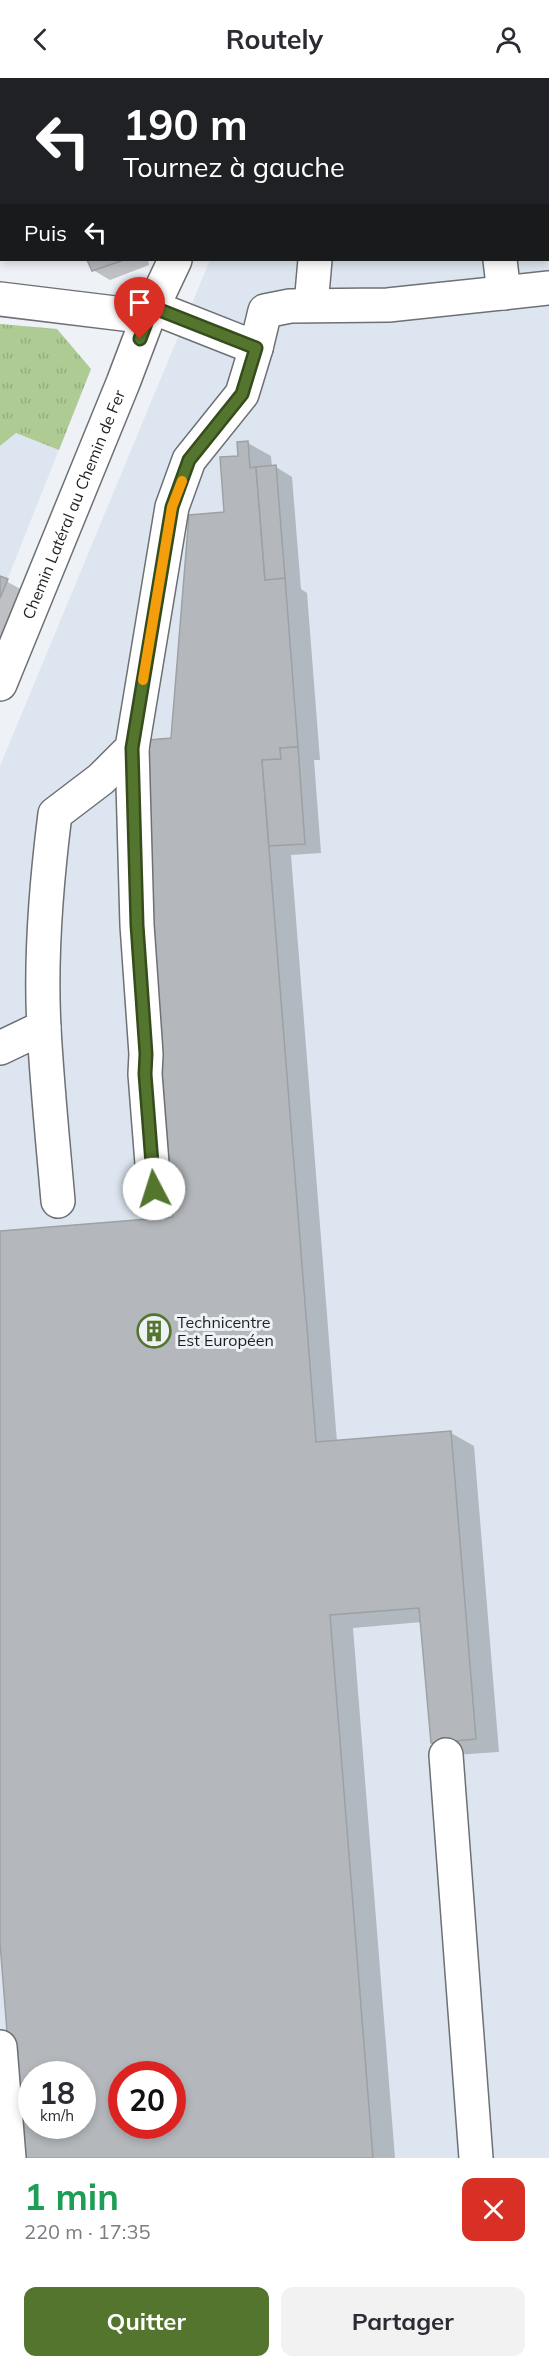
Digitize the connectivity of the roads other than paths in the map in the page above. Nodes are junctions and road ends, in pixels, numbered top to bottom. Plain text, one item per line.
1 (175, 261) edge
2 (315, 261) edge
3 (500, 261) edge
4 (549, 288) edge
5 (504, 293) junction
6 (0, 299) edge
7 (311, 305) junction
8 (150, 312) junction
9 (256, 348) junction
10 (0, 684) edge
11 (132, 748) junction
12 (44, 1027) junction
13 (0, 1048) edge
14 (154, 1189) dead end
15 (58, 1201) dead end
16 (446, 1755) dead end
17 (0, 2047) edge
18 (9, 2158) edge
19 (476, 2158) edge

1 - 8 street, Chemin Latéral au Chemin de Fer
2 - 7 street
3 - 5 street
4 - 5 street
5 - 7 street
6 - 8 street
7 - 9 street
8 - 9 street
8 - 10 street, Chemin Latéral au Chemin de Fer
9 - 11 street
11 - 12 street
11 - 14 street
12 - 13 street
12 - 15 street
16 - 19 street
17 - 18 street

